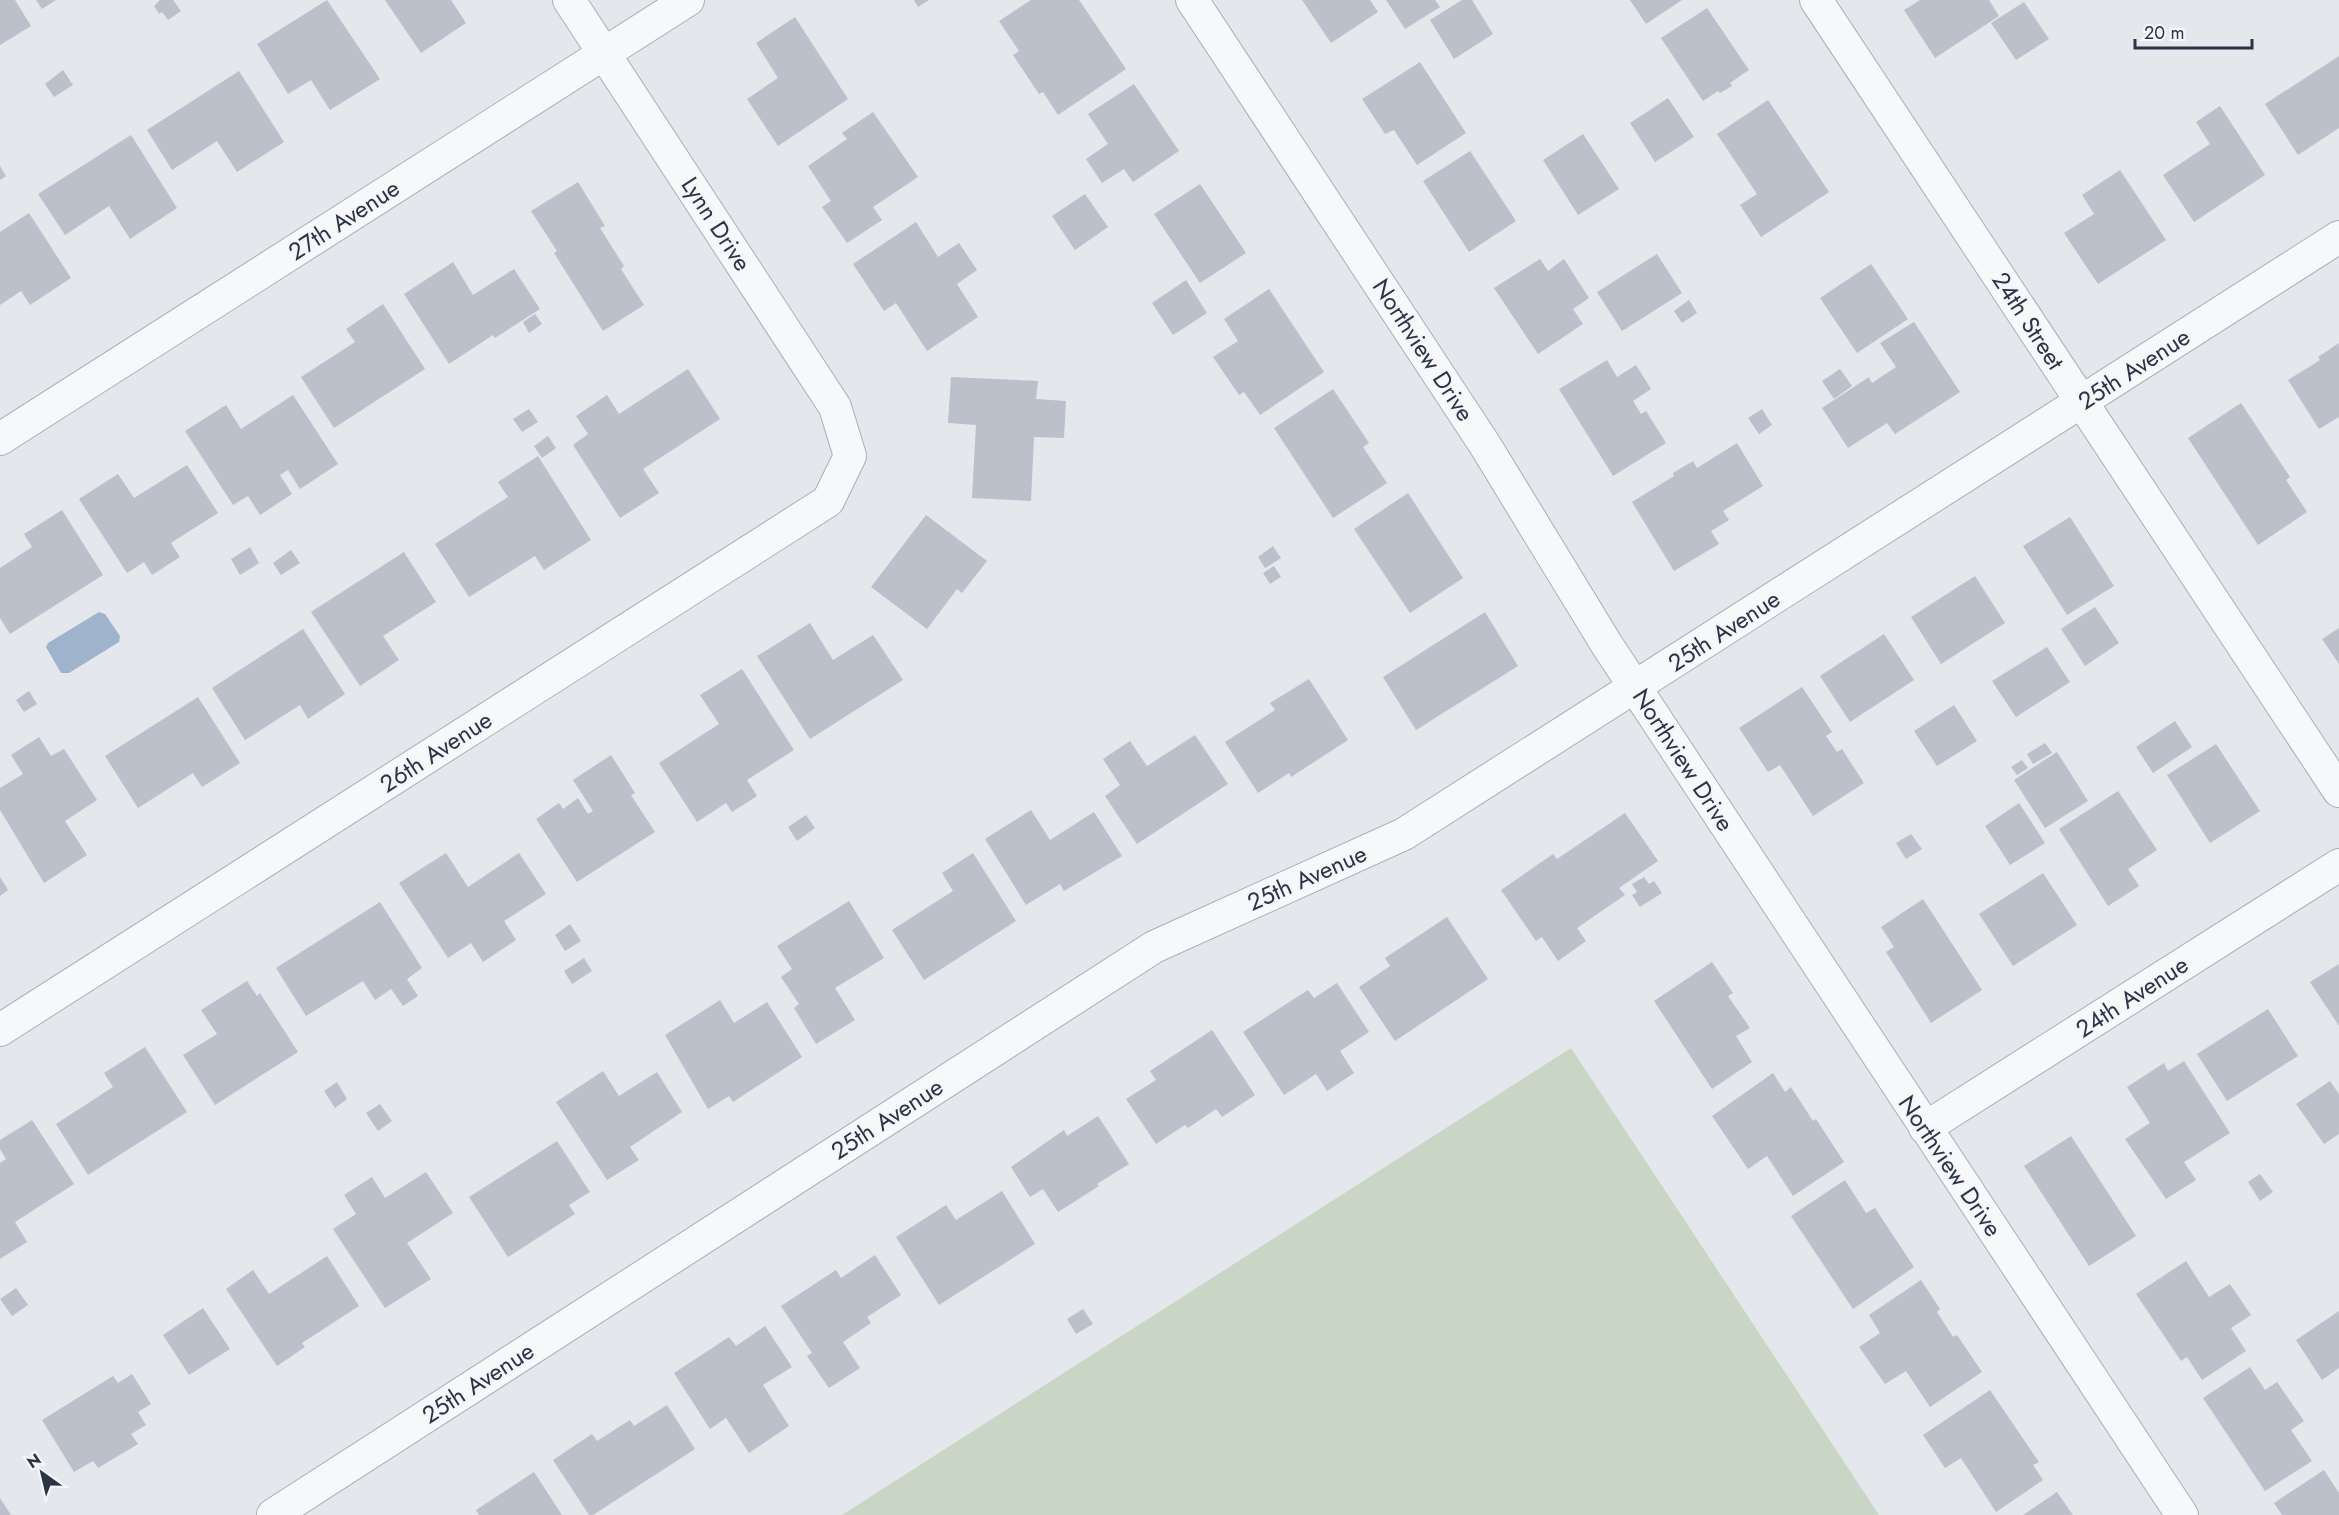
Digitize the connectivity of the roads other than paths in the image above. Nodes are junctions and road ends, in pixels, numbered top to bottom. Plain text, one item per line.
1 (569, 0) edge
2 (688, 0) edge
3 (1192, 0) edge
4 (1816, 0) edge
5 (604, 53) junction
6 (2339, 237) edge
7 (2081, 402) junction
8 (0, 439) edge
9 (850, 456) joint
10 (1635, 687) junction
11 (2339, 791) edge
12 (2339, 865) edge
13 (0, 1030) edge
14 (1925, 1128) junction
15 (273, 1515) edge
16 (2182, 1515) edge

1 - 5 street, Lynn Drive
2 - 5 street, 27th Avenue
3 - 10 street, Northview Drive
4 - 7 street, 24th Street
5 - 8 street, 27th Avenue
5 - 9 street, Lynn Drive
6 - 7 street, 25th Avenue
7 - 10 street, 25th Avenue
7 - 11 street, 24th Street
9 - 13 street, 26th Avenue
10 - 14 street, Northview Drive
10 - 15 street, 25th Avenue
12 - 14 street, 24th Avenue
14 - 16 street, Northview Drive

